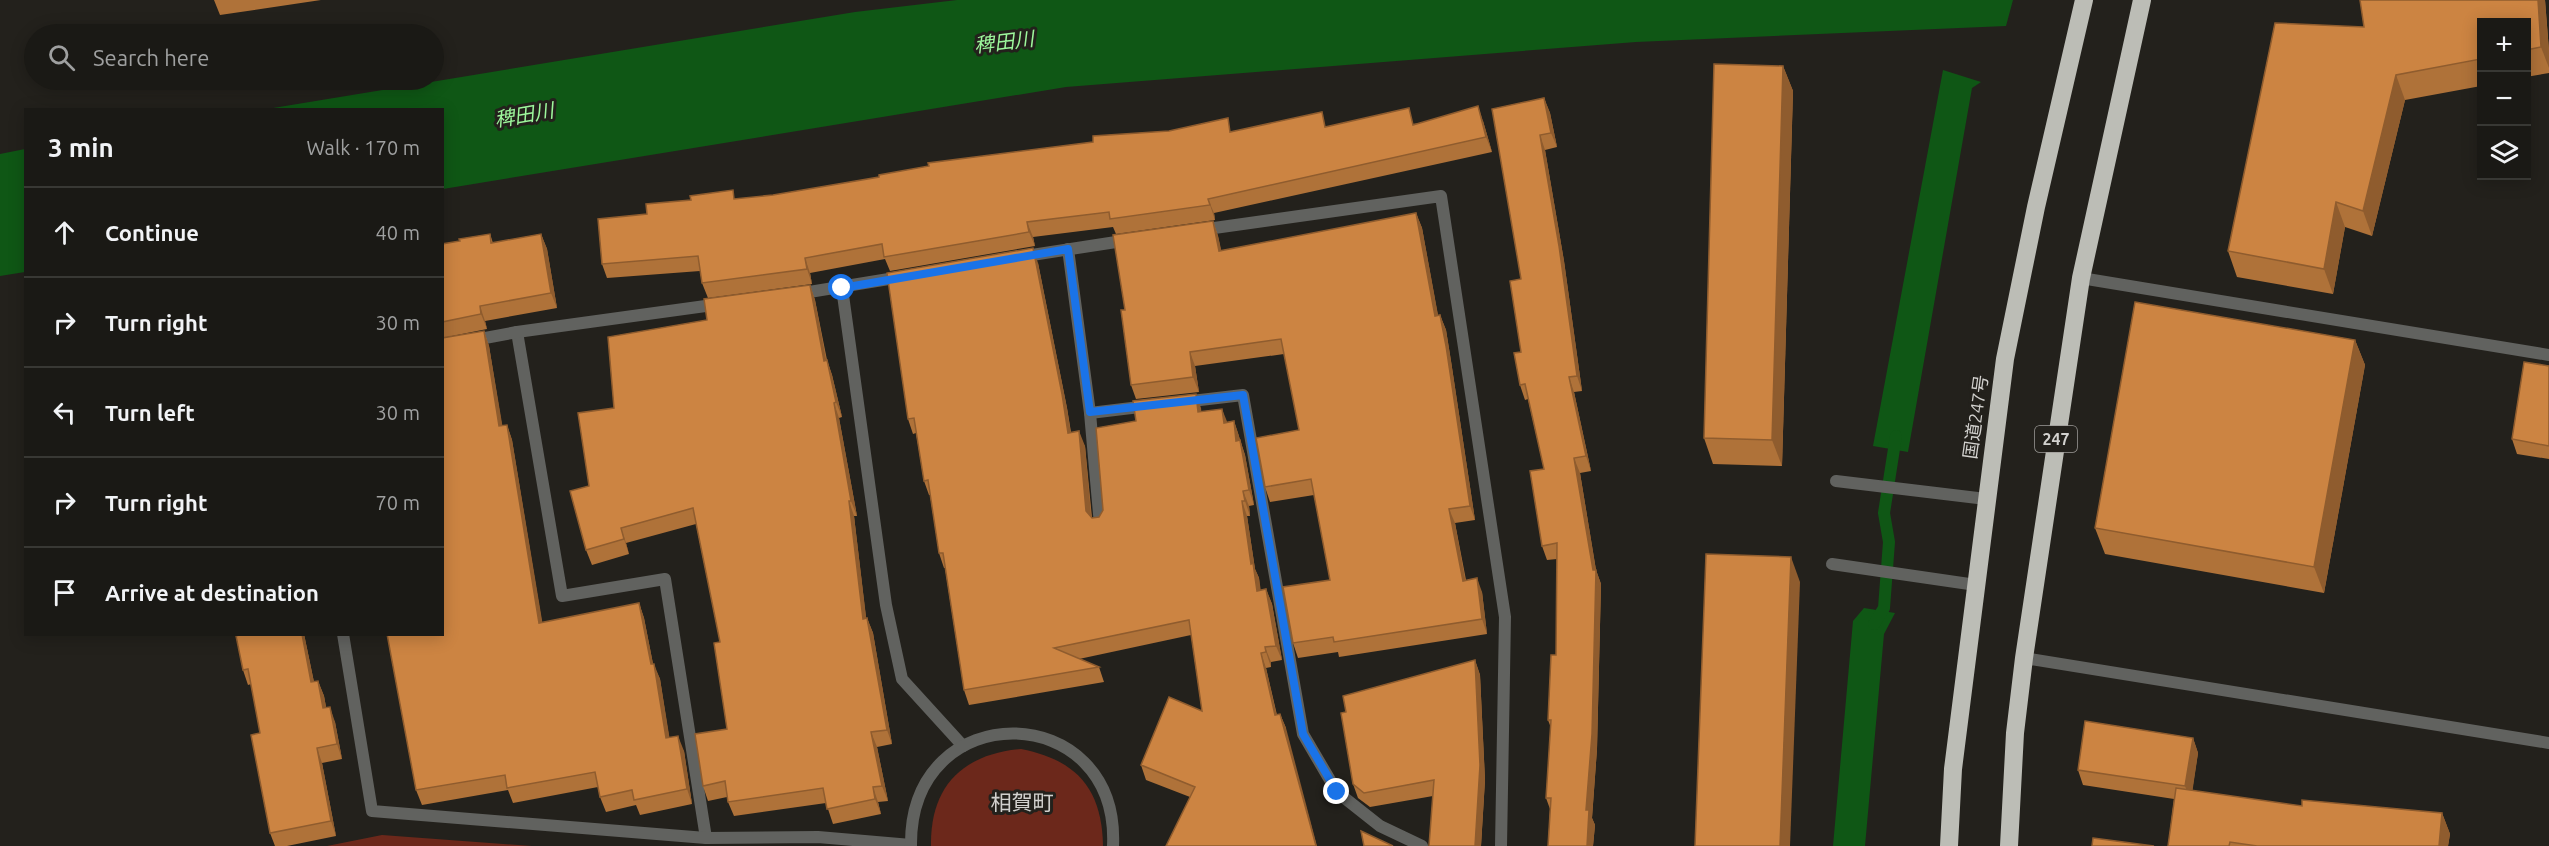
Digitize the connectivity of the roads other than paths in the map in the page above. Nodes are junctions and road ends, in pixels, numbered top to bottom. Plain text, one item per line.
1 (2084, 0) edge
2 (2142, 0) edge
3 (1185, 232) edge
4 (1138, 239) edge
5 (1068, 249) junction
6 (1011, 258) edge
7 (910, 276) edge
8 (2080, 278) junction
9 (842, 288) junction
10 (784, 296) edge
11 (737, 302) edge
12 (517, 332) junction
13 (444, 345) edge
14 (2549, 355) edge
15 (1090, 412) junction
16 (1836, 481) dead end
17 (1986, 499) junction
18 (1100, 525) edge
19 (1832, 564) dead end
20 (1976, 585) junction
21 (343, 636) edge
22 (2024, 658) junction
23 (2549, 742) edge
24 (963, 746) junction
25 (706, 838) junction
26 (911, 845) edge
27 (1113, 846) edge
28 (1422, 846) edge
29 (1501, 846) edge
30 (1949, 846) edge
31 (2009, 846) edge

1 - 17 highway, 国道247号
2 - 8 highway, 247
3 - 29 street
4 - 5 street
5 - 6 street
5 - 15 street
7 - 9 street
8 - 14 street
8 - 22 highway, 247
9 - 10 street
9 - 24 street
11 - 12 street
12 - 13 street
12 - 25 street
15 - 18 street
15 - 28 street
16 - 17 street
17 - 20 highway, 国道247号
19 - 20 street
20 - 30 highway, 国道247号
21 - 25 street
22 - 23 street
22 - 31 highway, 247
24 - 26 street
24 - 27 street
25 - 26 street

